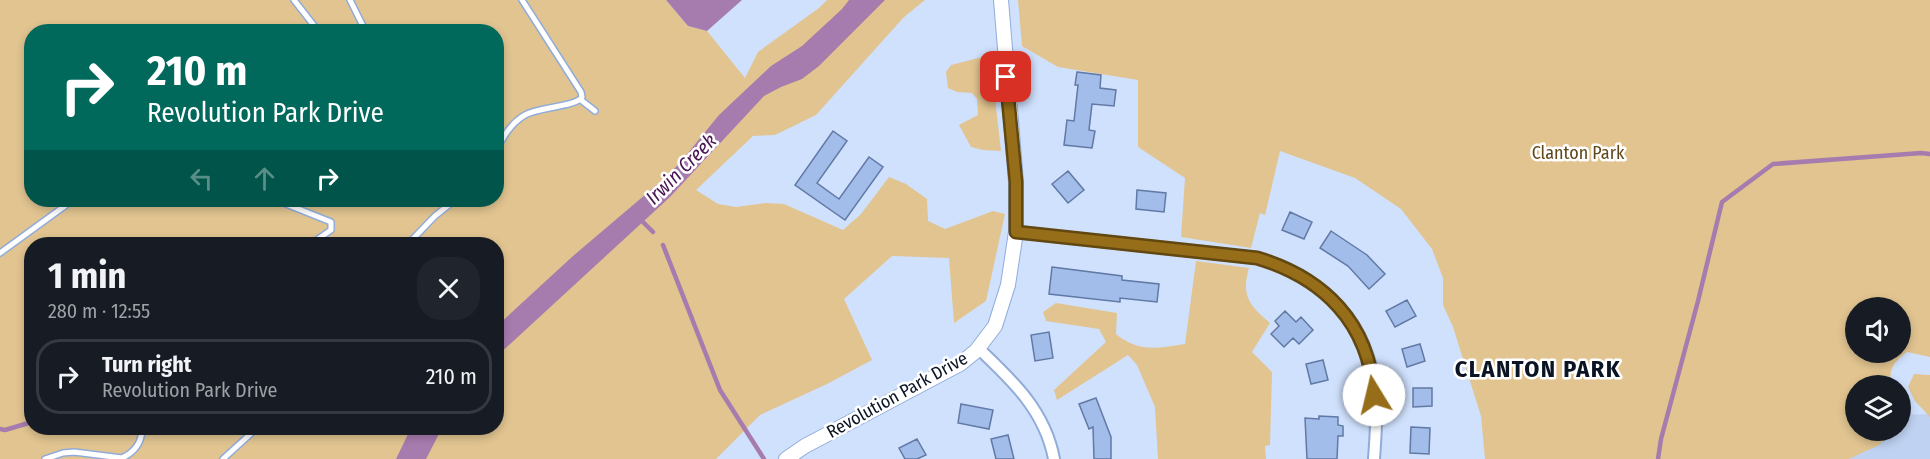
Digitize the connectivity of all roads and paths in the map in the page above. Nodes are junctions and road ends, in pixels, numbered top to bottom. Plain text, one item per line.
1 (294, 0) edge
2 (350, 0) edge
3 (522, 0) edge
4 (1001, 0) edge
5 (313, 24) edge
6 (362, 24) edge
7 (581, 100) junction
8 (595, 111) dead end
9 (504, 136) edge
10 (64, 207) edge
11 (294, 207) edge
12 (446, 207) edge
13 (1016, 232) junction
14 (321, 237) edge
15 (415, 237) edge
16 (0, 253) edge
17 (978, 348) junction
18 (141, 435) edge
19 (248, 435) edge
20 (45, 459) edge
21 (122, 459) edge
22 (222, 459) edge
23 (786, 459) edge
24 (1054, 459) edge
25 (1374, 459) edge

1 - 5 lane
2 - 6 lane
3 - 7 lane
4 - 13 street, Revolution Park Drive
7 - 8 lane
7 - 9 lane
10 - 16 lane
11 - 14 lane
12 - 15 lane
13 - 17 street, Revolution Park Drive
13 - 25 street
17 - 23 street, Revolution Park Drive
17 - 24 street
18 - 21 lane
19 - 22 lane
20 - 21 lane

